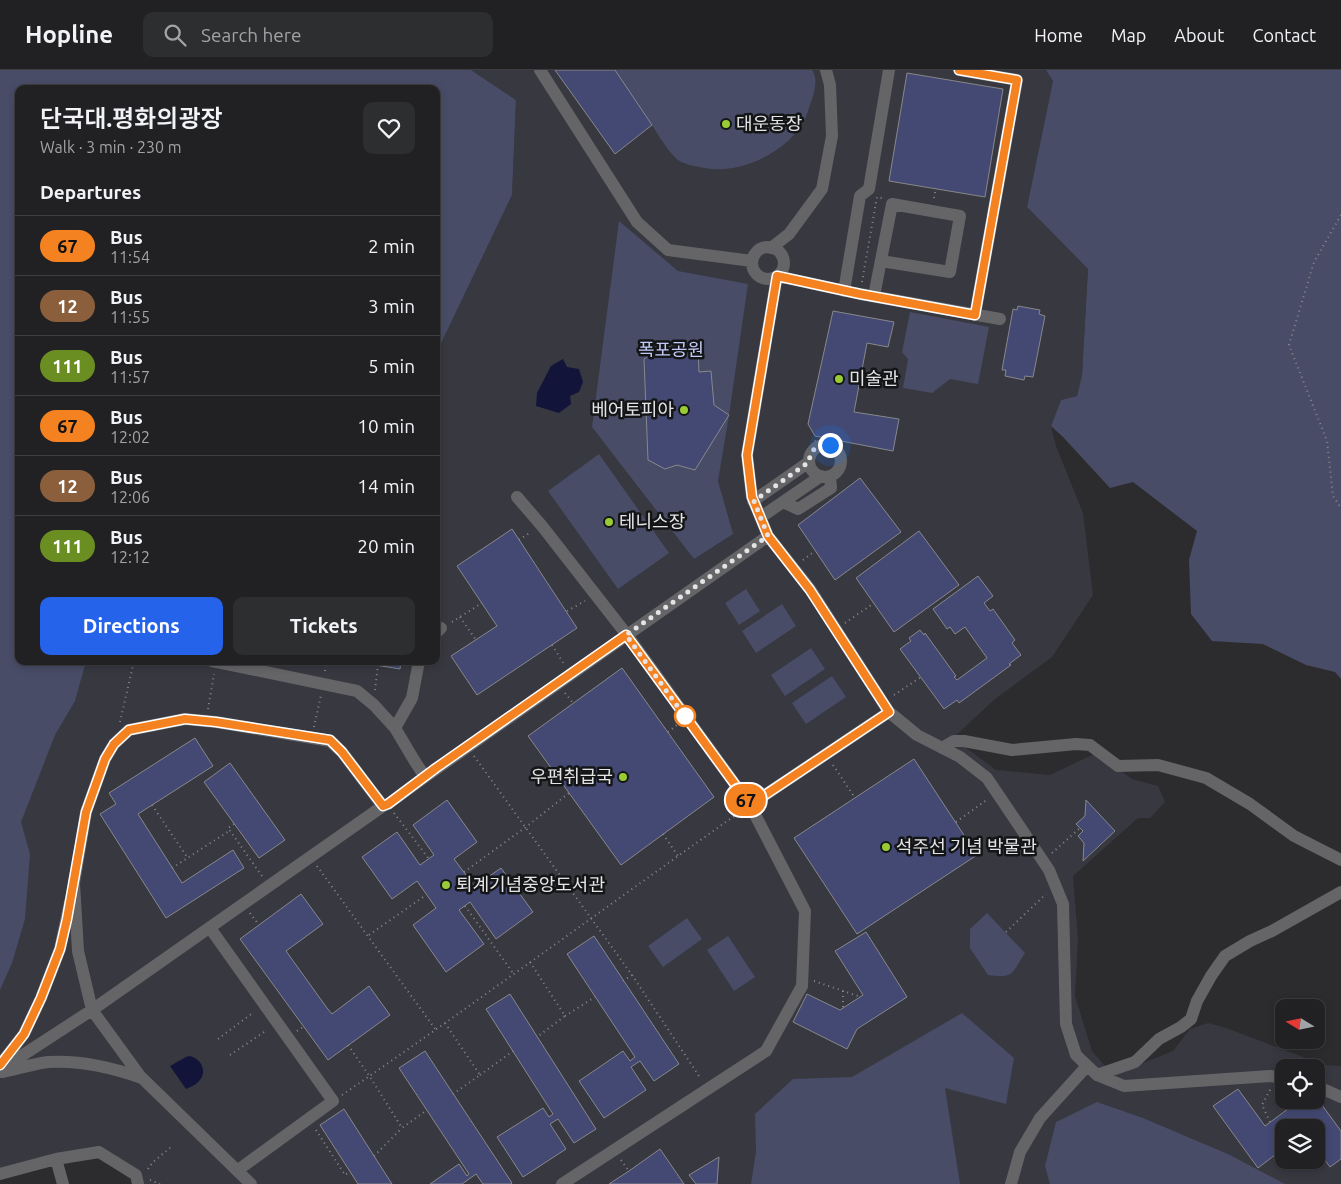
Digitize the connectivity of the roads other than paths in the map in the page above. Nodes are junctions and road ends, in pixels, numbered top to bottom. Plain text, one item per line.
1 (540, 70) edge
2 (826, 70) edge
3 (889, 70) edge
4 (959, 70) edge
5 (772, 248) junction
6 (752, 261) junction
7 (881, 261) junction
8 (777, 276) junction
9 (844, 290) junction
10 (874, 296) junction
11 (975, 315) junction
12 (1000, 319) dead end
13 (809, 462) junction
14 (825, 476) junction
15 (517, 497) dead end
16 (754, 501) junction
17 (760, 518) junction
18 (768, 536) junction
19 (626, 635) junction
20 (229, 665) edge
21 (418, 665) edge
22 (886, 707) junction
23 (395, 728) junction
24 (942, 748) junction
25 (425, 777) junction
26 (386, 805) junction
27 (750, 805) junction
28 (1341, 860) edge
29 (74, 883) junction
30 (1341, 892) edge
31 (210, 928) junction
32 (92, 1010) junction
33 (0, 1065) edge
34 (1087, 1066) junction
35 (0, 1071) edge
36 (1097, 1075) junction
37 (1275, 1077) edge
38 (142, 1078) junction
39 (1325, 1090) edge
40 (1341, 1097) edge
41 (56, 1159) junction
42 (238, 1170) junction
43 (0, 1174) edge
44 (64, 1184) edge
45 (138, 1184) edge
46 (251, 1184) edge
47 (562, 1184) edge
48 (1011, 1184) edge

1 - 6 street
2 - 5 street
3 - 9 street
4 - 11 street
5 - 6 street
5 - 8 street
6 - 8 street
7 - 7 street
7 - 10 street
8 - 9 street
8 - 16 street
9 - 10 street
10 - 11 street
11 - 12 street
13 - 14 street
13 - 14 street
13 - 16 street
14 - 17 street
15 - 19 street
16 - 17 street
17 - 18 street
18 - 19 street
18 - 22 street
19 - 25 street
19 - 27 street
20 - 23 street
21 - 23 street
22 - 24 street
22 - 27 street
23 - 25 street
24 - 28 street
24 - 34 street
25 - 26 street
26 - 29 street
26 - 31 street
27 - 47 street
29 - 32 street
29 - 33 street
30 - 36 street
31 - 32 street
31 - 42 street
32 - 35 street
32 - 38 street
34 - 36 street
34 - 48 street
35 - 38 street
36 - 37 street
38 - 42 street
39 - 40 street
41 - 43 street
41 - 44 street
41 - 45 street
42 - 46 street

